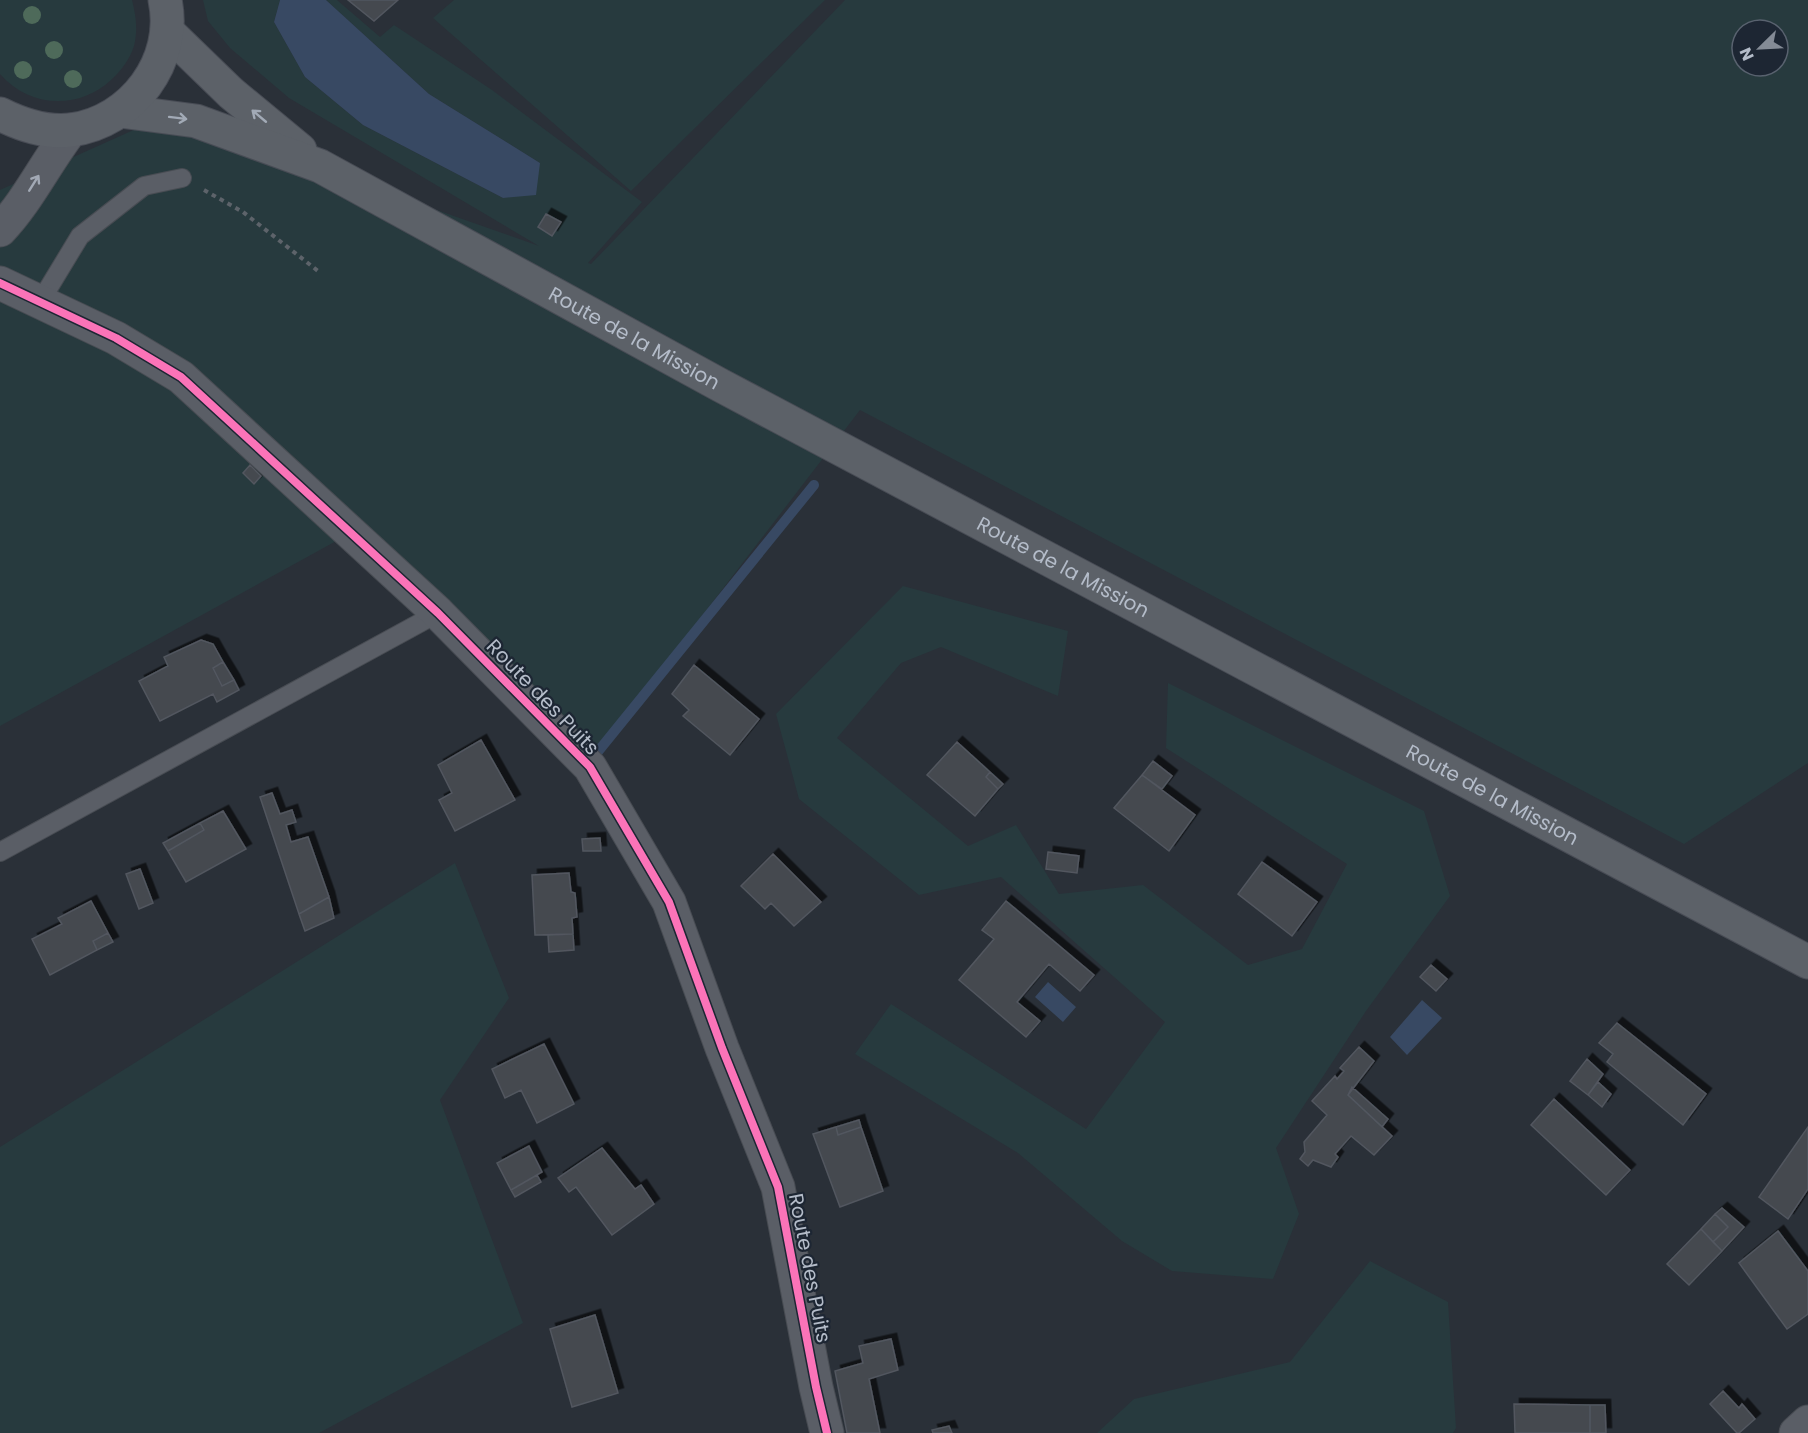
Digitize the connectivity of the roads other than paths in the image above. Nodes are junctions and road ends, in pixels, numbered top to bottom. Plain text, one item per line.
1 (166, 16) edge
2 (120, 111) junction
3 (0, 114) edge
4 (71, 130) junction
5 (321, 166) junction
6 (182, 178) road end
7 (0, 230) edge
8 (0, 283) edge
9 (40, 302) junction
10 (438, 613) junction
11 (0, 852) edge
12 (1808, 962) edge
13 (1808, 1422) edge
14 (827, 1433) edge
15 (1796, 1433) edge

1 - 2 main road
5 -> 1 main road
2 - 4 main road
2 -> 5 main road
3 - 4 main road
7 -> 4 street
5 - 12 main road, Route de la Mission
6 - 9 lane
8 - 9 street, Route des Puits
9 - 10 street, Route des Puits
10 - 11 lane
10 - 14 street, Route des Puits
13 - 15 street

